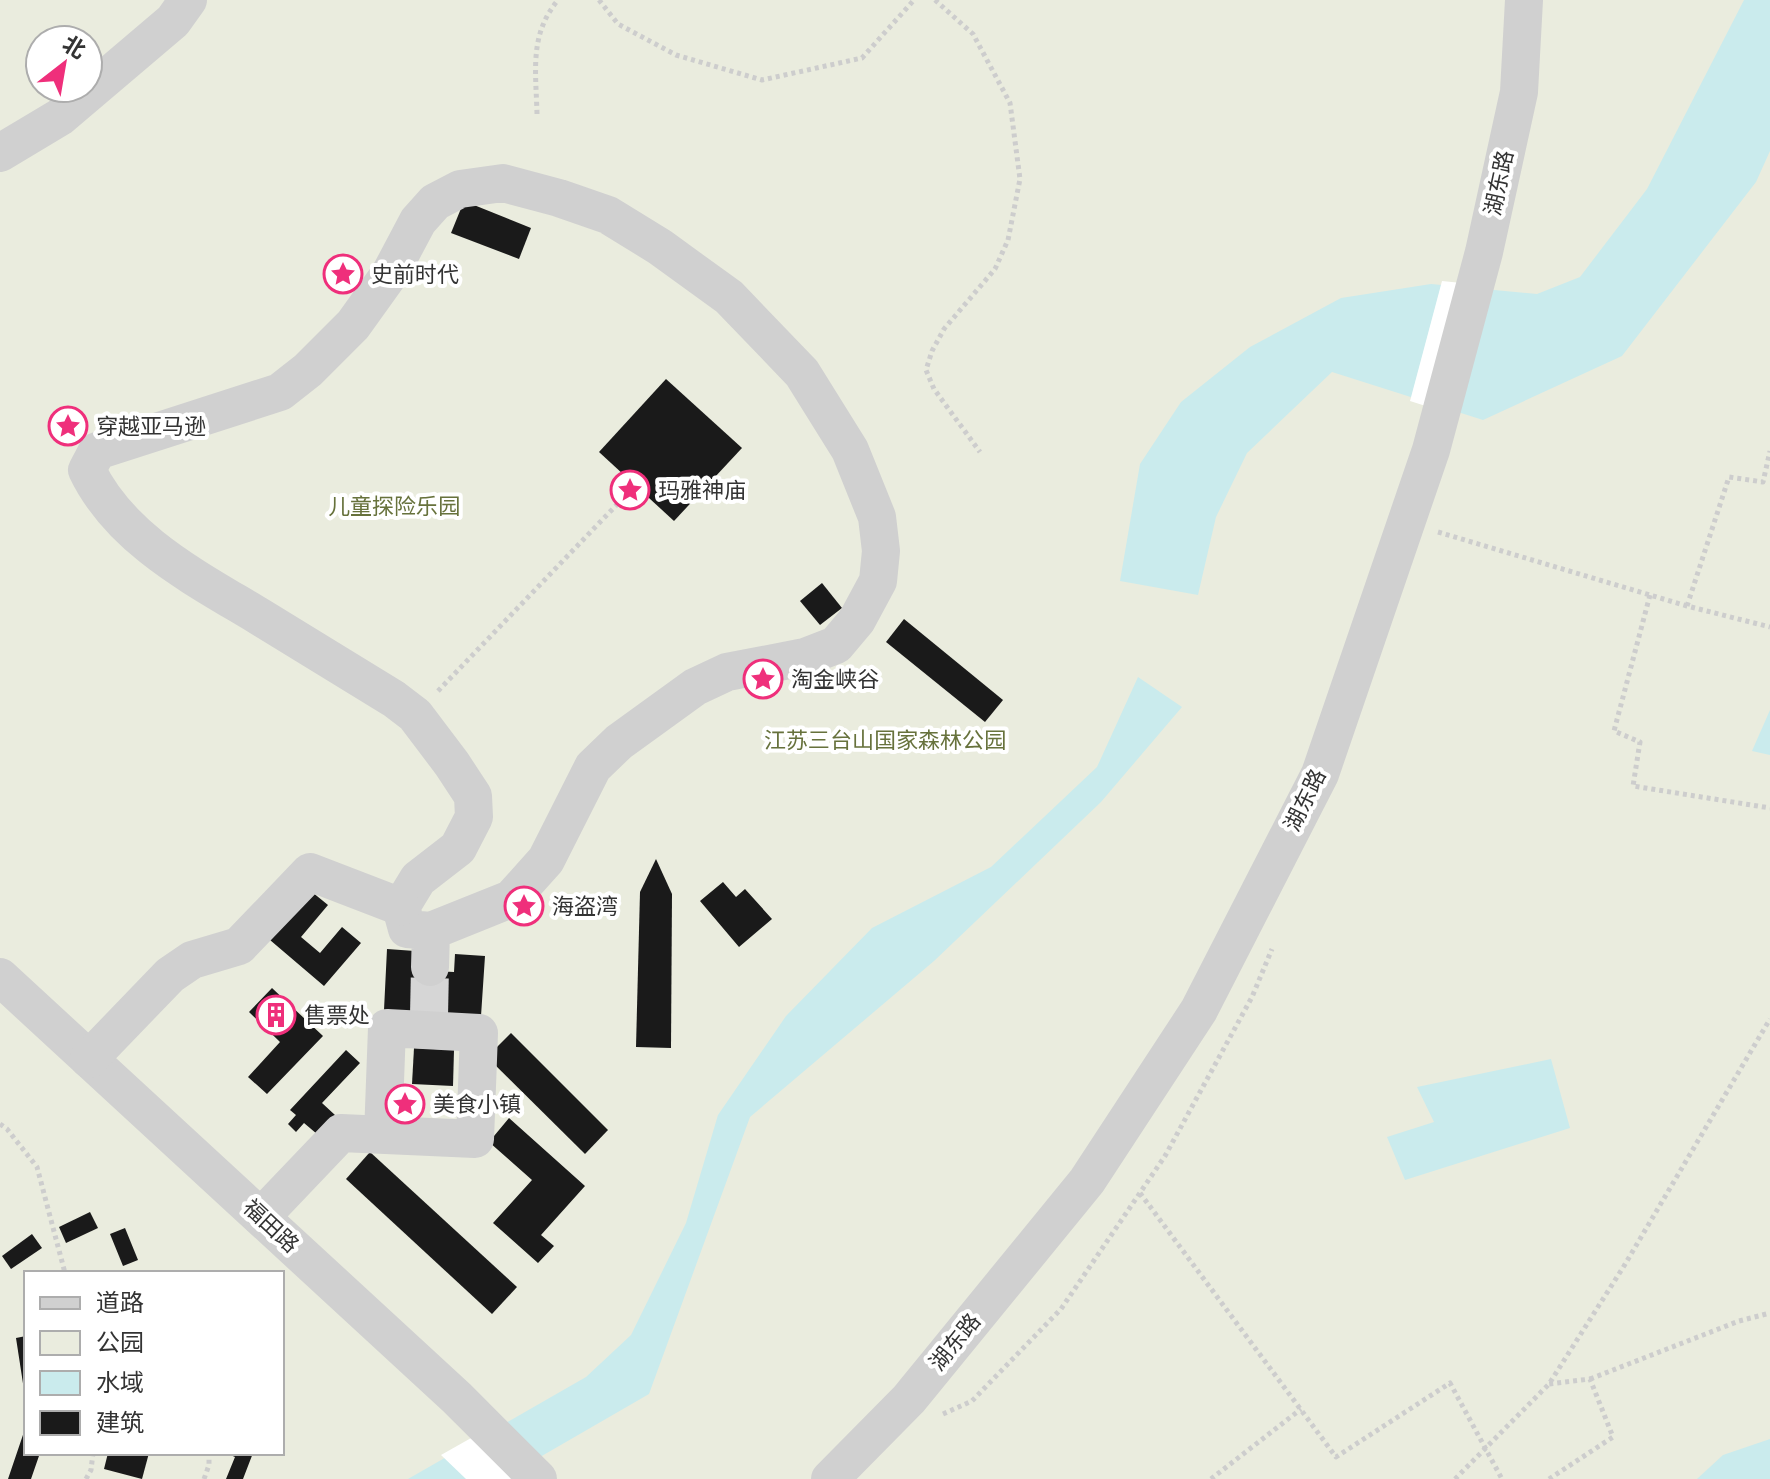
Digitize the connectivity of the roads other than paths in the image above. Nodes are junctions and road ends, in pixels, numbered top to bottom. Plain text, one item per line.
1 (188, 0) edge
2 (1524, 0) edge
3 (0, 153) edge
4 (401, 907) junction
5 (0, 977) edge
6 (89, 1059) junction
7 (383, 1135) junction
8 (261, 1217) junction
9 (538, 1479) edge
10 (830, 1479) edge

1 - 3 street
2 - 10 street, 湖东路
4 - 4 street
4 - 6 street
5 - 6 street, 福田路
6 - 8 street, 福田路
7 - 7 street
7 - 8 street
8 - 9 street, 福田路

